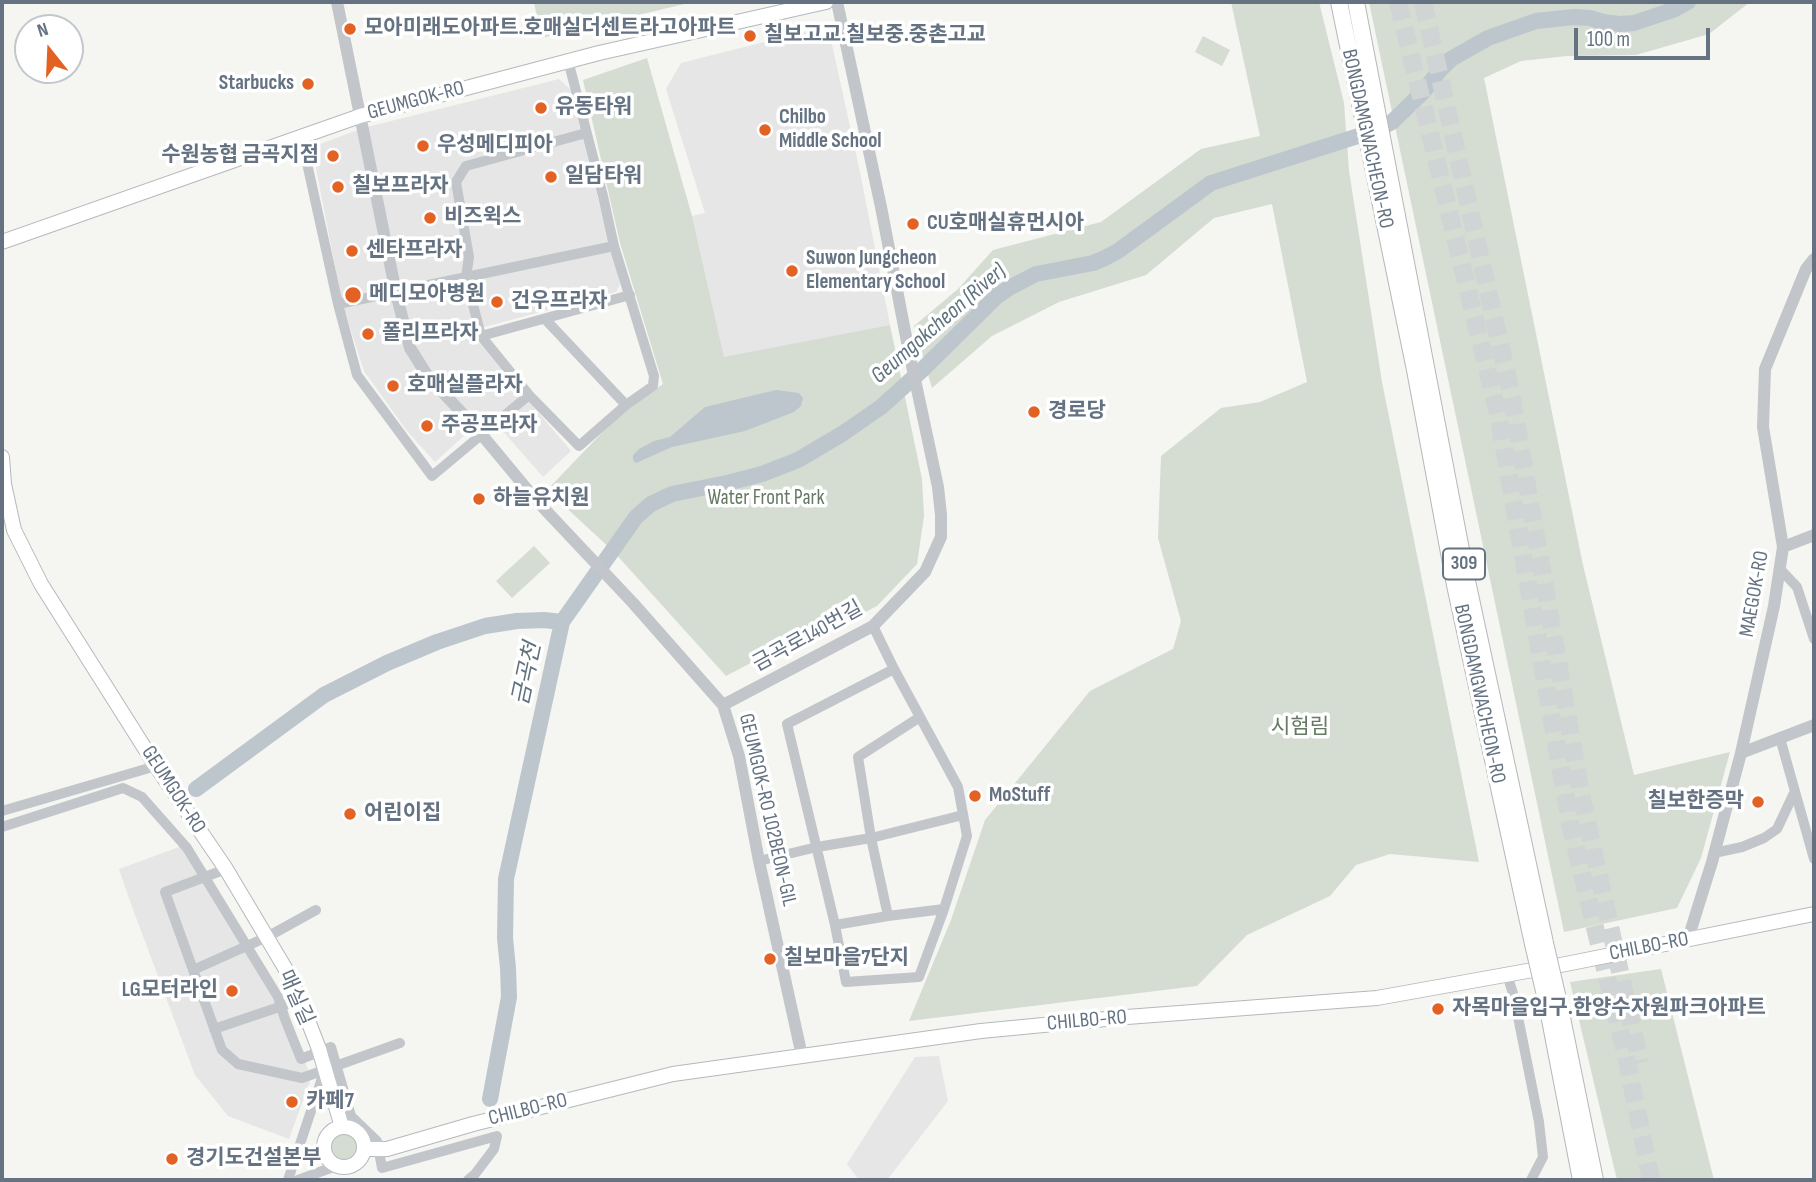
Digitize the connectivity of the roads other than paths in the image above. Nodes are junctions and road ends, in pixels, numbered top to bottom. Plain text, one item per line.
1 (337, 2) edge
2 (826, 2) edge
3 (837, 2) edge
4 (1339, 2) edge
5 (1356, 2) edge
6 (568, 60) junction
7 (360, 116) junction
8 (586, 133) junction
9 (301, 136) junction
10 (1384, 186) junction
11 (9, 240) edge
12 (614, 246) junction
13 (2, 252) edge
14 (1814, 259) edge
15 (466, 277) junction
16 (396, 293) junction
17 (630, 295) junction
18 (338, 304) junction
19 (545, 319) junction
20 (481, 336) junction
21 (528, 395) junction
22 (626, 405) junction
23 (482, 435) junction
24 (2, 457) edge
25 (1814, 535) edge
26 (1783, 547) junction
27 (1780, 569) junction
28 (873, 626) junction
29 (1814, 639) edge
30 (894, 669) junction
31 (723, 705) junction
32 (920, 717) junction
33 (1814, 725) edge
34 (1780, 738) junction
35 (1741, 753) junction
36 (156, 766) junction
37 (1795, 791) junction
38 (2, 811) edge
39 (964, 815) junction
40 (2, 827) edge
41 (871, 838) junction
42 (1812, 838) edge
43 (817, 847) junction
44 (1714, 853) junction
45 (1814, 859) edge
46 (760, 861) junction
47 (226, 869) junction
48 (205, 877) junction
49 (944, 909) junction
50 (316, 911) dead end
51 (1814, 914) edge
52 (888, 916) junction
53 (835, 925) junction
54 (267, 937) junction
55 (1688, 939) junction
56 (247, 946) junction
57 (193, 970) junction
58 (1507, 974) junction
59 (300, 1000) junction
60 (281, 1006) junction
61 (214, 1029) junction
62 (400, 1043) dead end
63 (320, 1052) junction
64 (802, 1056) junction
65 (331, 1067) junction
66 (501, 1117) junction
67 (342, 1127) junction
68 (371, 1149) junction
69 (1582, 1154) junction
70 (336, 1166) junction
71 (288, 1180) edge
72 (298, 1180) edge
73 (468, 1180) edge
74 (475, 1180) edge
75 (1531, 1180) edge
76 (1574, 1180) edge
77 (1581, 1180) edge
78 (1595, 1180) edge
79 (1600, 1180) edge

1 - 7 street
2 - 6 main road, GEUMGOK-RO
3 - 28 street, 금곡로140번길
4 - 10 highway, BONGDAMGWACHEON-RO / 309
5 - 10 highway, BONGDAMGWACHEON-RO / 309
6 - 7 main road, GEUMGOK-RO
6 - 8 street
7 - 9 main road, GEUMGOK-RO
7 - 16 street
8 - 12 street
8 - 15 street
9 - 11 main road, GEUMGOK-RO
9 - 18 street
10 - 69 highway, BONGDAMGWACHEON-RO / 309, bridge
11 - 13 main road, GEUMGOK-RO
12 - 15 street
12 - 17 street
14 - 26 street, MAEGOK-RO
15 - 16 street
15 - 20 street
16 - 18 street
16 - 23 street
17 - 19 street
17 - 22 street
18 - 23 street
19 - 20 street
19 - 22 street
20 - 21 street
21 - 22 street
21 - 23 street
23 - 31 street, GEUMGOK-RO 102BEON-GIL
24 - 36 main road, GEUMGOK-RO
25 - 26 street
26 - 27 street, MAEGOK-RO
27 - 29 street
27 - 35 street, MAEGOK-RO
28 - 30 street
28 - 31 street, 금곡로140번길
30 - 32 street
30 - 43 street
31 - 46 street, GEUMGOK-RO 102BEON-GIL
32 - 39 street
32 - 41 street
33 - 34 street
34 - 35 street
34 - 37 street
35 - 44 street, MAEGOK-RO
36 - 38 street
36 - 47 main road, GEUMGOK-RO
37 - 42 street
37 - 44 street
39 - 41 street
39 - 49 street
40 - 48 street, 매실길
41 - 43 street
41 - 52 street
42 - 45 street
43 - 46 street
43 - 53 street
44 - 55 street, MAEGOK-RO
46 - 64 street, GEUMGOK-RO 102BEON-GIL
47 - 48 street
47 - 54 main road, GEUMGOK-RO
48 - 56 street, 매실길
48 - 57 street
49 - 52 street
49 - 53 street
50 - 54 street
51 - 55 main road, CHILBO-RO
52 - 53 street
54 - 56 street
54 - 59 main road, GEUMGOK-RO
55 - 58 main road, CHILBO-RO
56 - 57 street
56 - 60 street, 매실길
57 - 61 street
58 - 64 main road, CHILBO-RO
58 - 75 street
59 - 60 street
59 - 63 main road, GEUMGOK-RO
60 - 61 street
60 - 63 street, 매실길
61 - 65 street
62 - 65 street
63 - 65 main road, GEUMGOK-RO
64 - 66 main road, CHILBO-RO
65 - 67 main road, GEUMGOK-RO
65 - 68 street
65 - 71 street
66 - 68 main road, CHILBO-RO
66 - 74 street
67 - 68 main road
67 - 70 main road
68 - 70 main road
68 - 73 street
69 - 76 highway
69 - 77 highway, BONGDAMGWACHEON-RO / 309
69 - 78 highway, BONGDAMGWACHEON-RO / 309
69 - 79 highway
70 - 72 street

